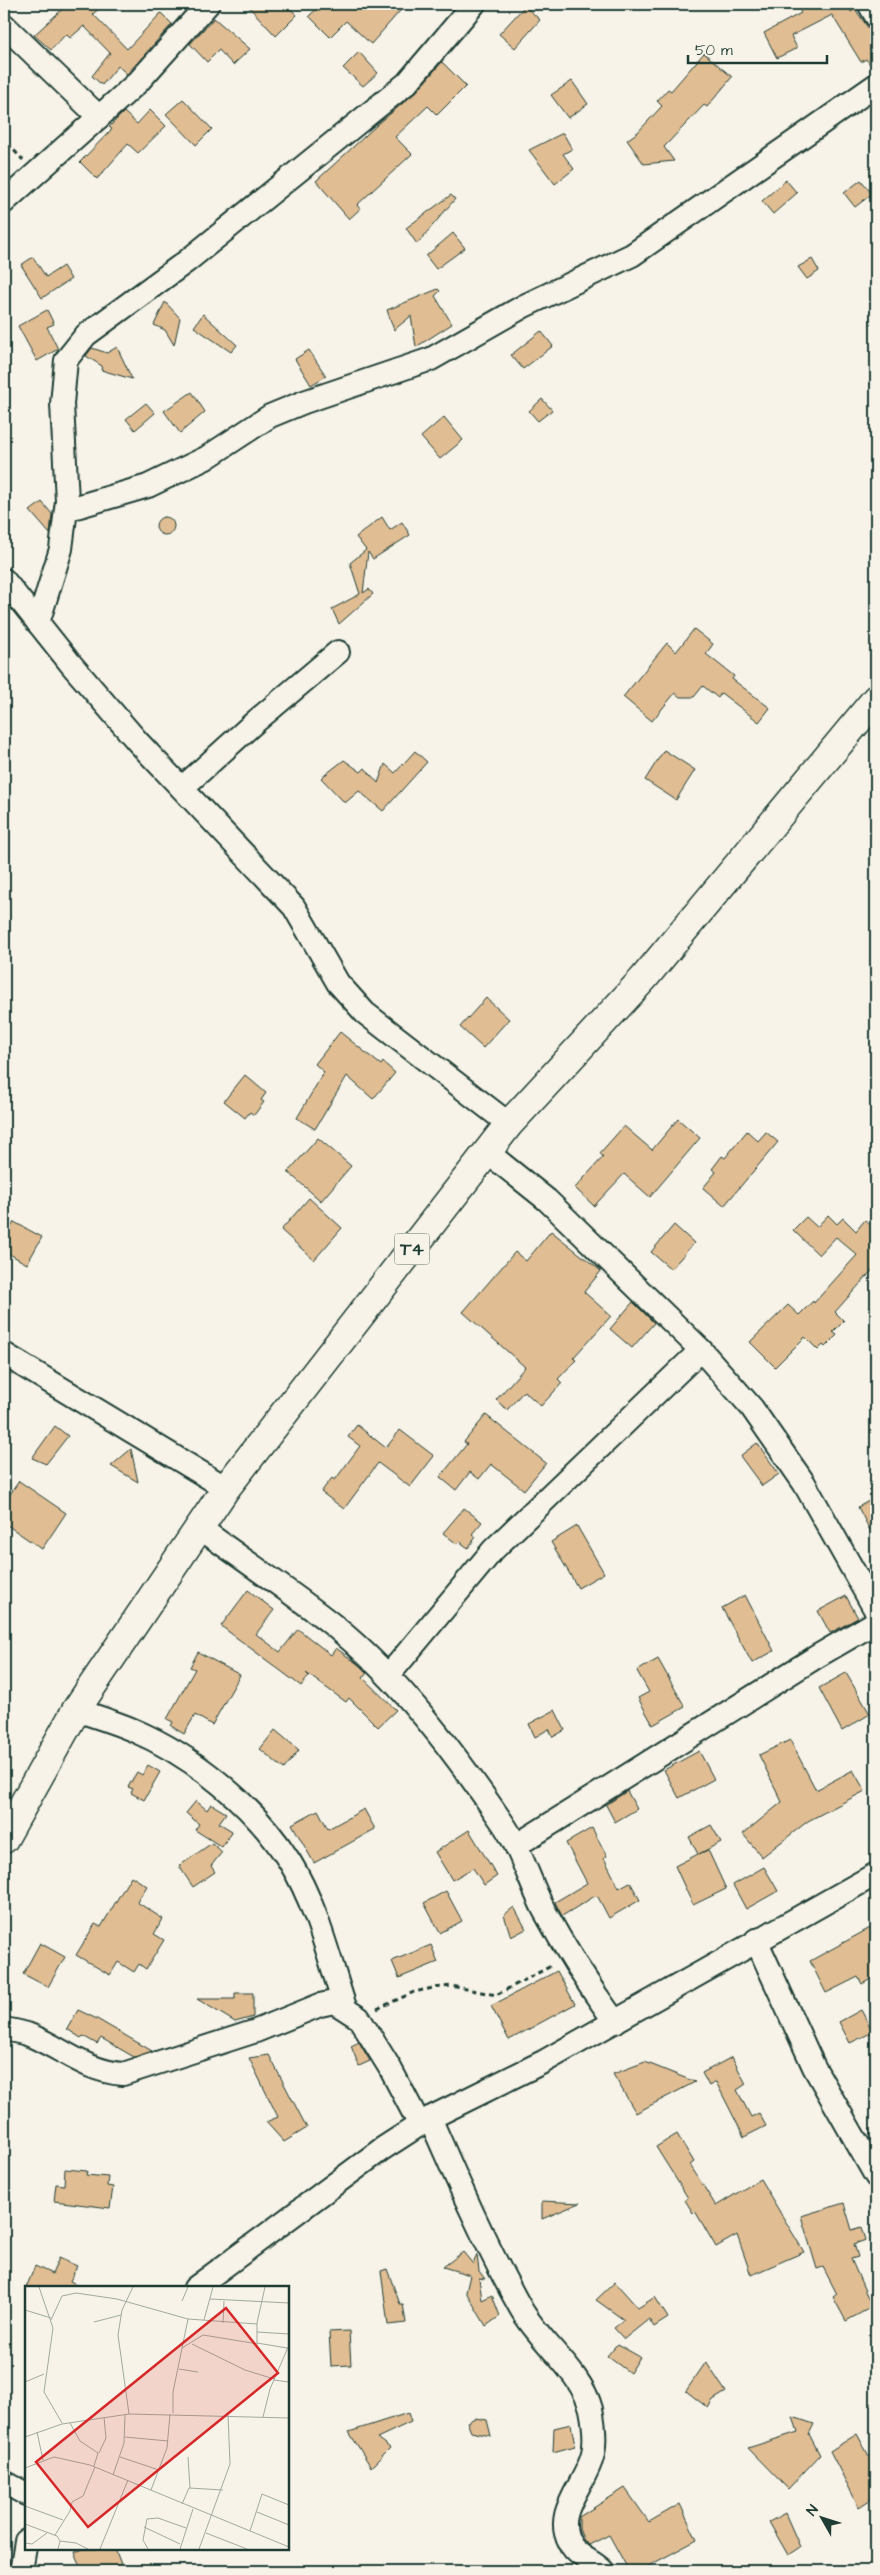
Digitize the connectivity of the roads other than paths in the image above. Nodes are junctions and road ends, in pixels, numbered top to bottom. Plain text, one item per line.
1 (208, 4) edge
2 (474, 4) edge
3 (870, 4) edge
4 (876, 16) edge
5 (4, 25) edge
6 (876, 85) edge
7 (99, 118) junction
8 (4, 202) edge
9 (66, 510) junction
10 (4, 580) edge
11 (38, 623) junction
12 (338, 652) dead end
13 (876, 700) edge
14 (182, 788) junction
15 (509, 1124) junction
16 (487, 1152) junction
17 (701, 1350) junction
18 (4, 1354) edge
19 (226, 1488) junction
20 (199, 1527) junction
21 (876, 1612) edge
22 (876, 1622) edge
23 (388, 1676) junction
24 (76, 1710) junction
25 (4, 1840) edge
26 (517, 1845) junction
27 (876, 1874) edge
28 (756, 1940) junction
29 (352, 2013) junction
30 (615, 2022) junction
31 (4, 2028) edge
32 (425, 2122) junction
33 (876, 2176) edge
34 (198, 2286) edge
35 (4, 2482) edge
36 (25, 2493) edge
37 (25, 2547) edge
38 (21, 2571) edge
39 (603, 2571) edge

1 - 7 street
2 - 9 street
3 - 4 street
5 - 7 street
6 - 9 street
7 - 8 street
9 - 11 street
10 - 11 street
11 - 14 street
12 - 14 street
13 - 15 highway, T4
14 - 15 street
15 - 16 highway, T4
16 - 17 street
16 - 19 highway, T4
17 - 21 street
17 - 23 street
18 - 19 street
19 - 20 highway, T4
20 - 23 street
20 - 24 highway, T4
22 - 26 street
23 - 26 street
24 - 25 highway, T4
24 - 29 street
26 - 30 street
27 - 28 street
28 - 30 street
28 - 33 street
29 - 31 street
29 - 32 street
30 - 32 street
32 - 34 street
32 - 39 street
35 - 36 street
37 - 38 street

